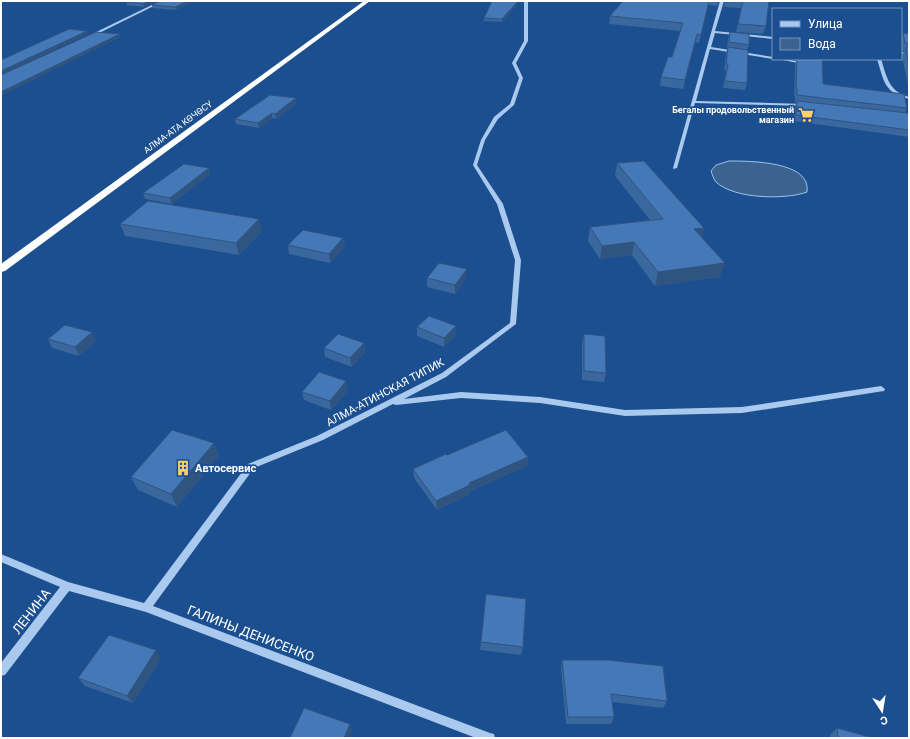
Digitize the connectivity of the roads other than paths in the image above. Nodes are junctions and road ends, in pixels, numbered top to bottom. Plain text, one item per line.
1 (162, 1) edge
2 (367, 1) edge
3 (526, 1) edge
4 (722, 1) edge
5 (714, 32) junction
6 (85, 38) edge
7 (772, 38) edge
8 (709, 48) junction
9 (772, 58) edge
10 (785, 60) edge
11 (880, 60) edge
12 (798, 62) edge
13 (909, 98) edge
14 (694, 102) junction
15 (812, 106) edge
16 (675, 168) dead end
17 (1, 269) edge
18 (881, 389) dead end
19 (390, 402) junction
20 (1, 558) edge
21 (67, 586) junction
22 (146, 608) junction
23 (1, 670) edge
24 (490, 738) edge

1 - 6 street
2 - 17 highway, АЛМА-АТА КӨЧӨСҮ
3 - 19 street, АЛМА-АТИНСКАЯ ТИПИК
4 - 5 street
5 - 7 street
5 - 8 street
8 - 9 street
8 - 14 street
10 - 12 street
11 - 13 street
14 - 15 street
14 - 16 street
18 - 19 street
19 - 22 street, АЛМА-АТИНСКАЯ ТИПИК
20 - 21 street, ГАЛИНЫ ДЕНИСЕНКО
21 - 22 street, ГАЛИНЫ ДЕНИСЕНКО
21 - 23 street, ЛЕНИНА
22 - 24 street, ГАЛИНЫ ДЕНИСЕНКО

